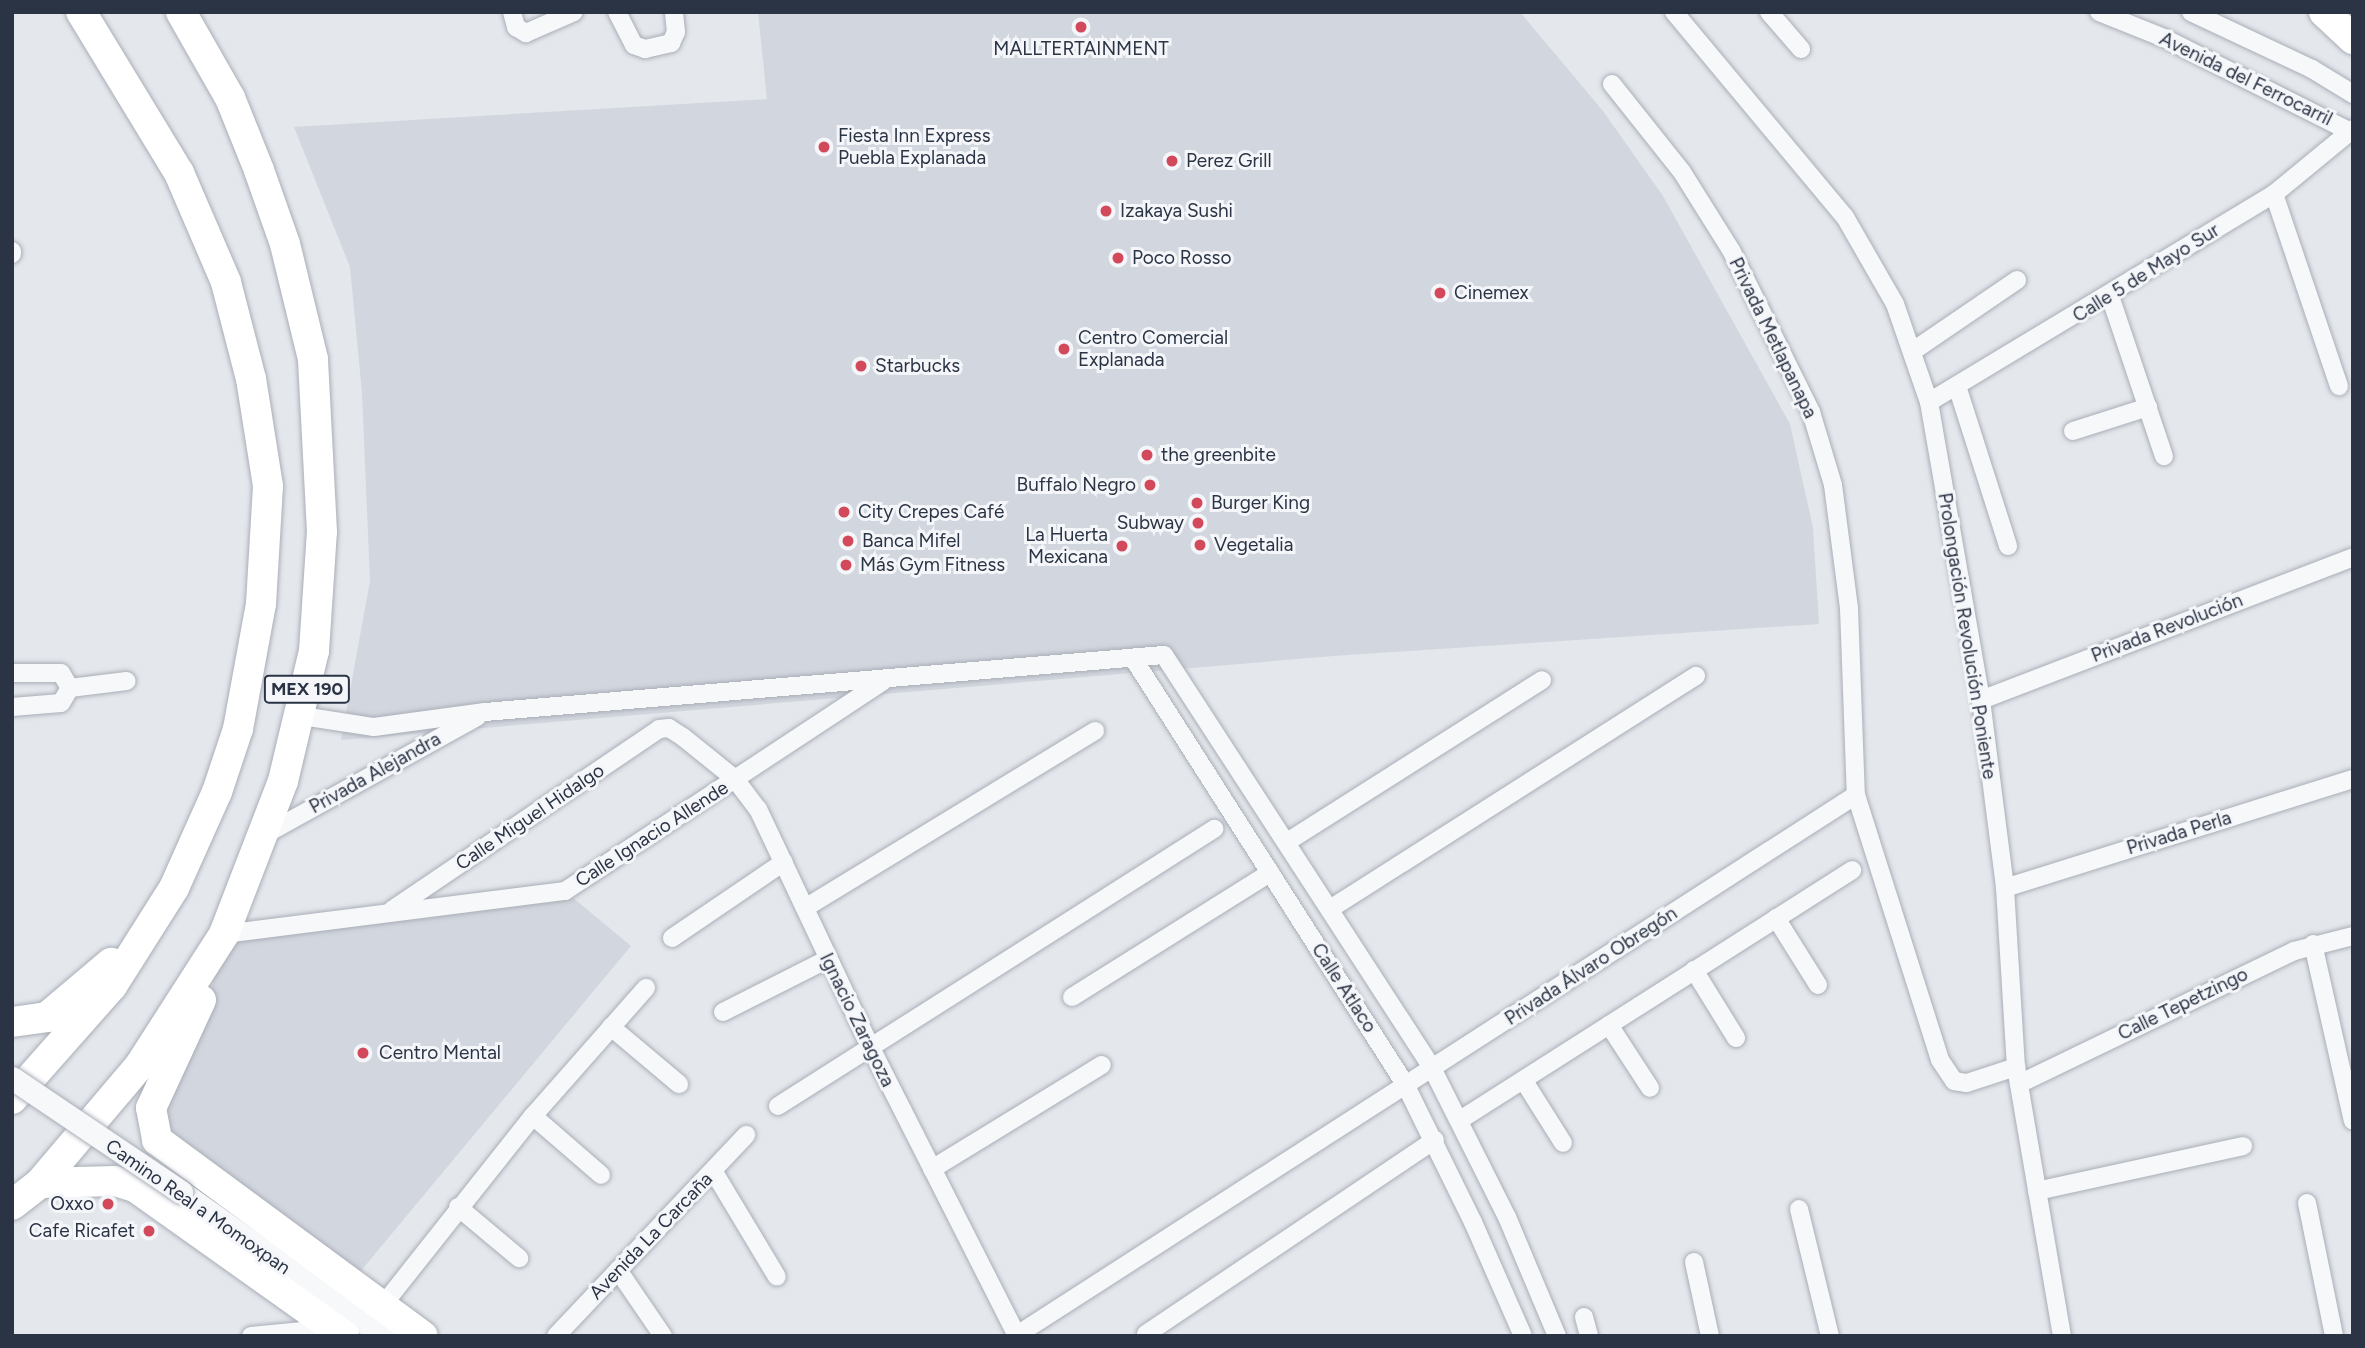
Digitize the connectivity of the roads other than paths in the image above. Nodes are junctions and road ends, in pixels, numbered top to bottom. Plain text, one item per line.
1 (81, 12) edge
2 (181, 12) edge
3 (512, 12) edge
4 (574, 12) edge
5 (617, 12) edge
6 (674, 12) edge
7 (1769, 12) edge
8 (2099, 12) edge
9 (2192, 12) edge
10 (2324, 12) edge
11 (1684, 16) edge
12 (2353, 39) edge
13 (1801, 49) dead end
14 (1612, 84) dead end
15 (2353, 94) edge
16 (2352, 131) edge
17 (2274, 194) junction
18 (2017, 280) dead end
19 (2110, 296) junction
20 (1913, 351) junction
21 (1957, 386) junction
22 (2339, 386) dead end
23 (1929, 402) junction
24 (2148, 407) junction
25 (2073, 431) dead end
26 (2164, 456) dead end
27 (2008, 546) dead end
28 (2353, 557) edge
29 (1133, 658) junction
30 (12, 673) edge
31 (1696, 676) dead end
32 (886, 679) junction
33 (1542, 680) dead end
34 (127, 681) dead end
35 (70, 688) junction
36 (1981, 700) junction
37 (12, 707) edge
38 (485, 712) junction
39 (302, 716) junction
40 (669, 728) joint
41 (1095, 730) dead end
42 (735, 779) junction
43 (2353, 779) edge
44 (1856, 795) junction
45 (1275, 823) junction
46 (1214, 829) dead end
47 (266, 834) junction
48 (1248, 839) junction
49 (1287, 842) junction
50 (784, 862) junction
51 (1852, 870) dead end
52 (1270, 873) junction
53 (174, 888) junction
54 (2005, 888) junction
55 (805, 908) junction
56 (1330, 909) junction
57 (392, 910) junction
58 (1776, 918) junction
59 (224, 934) junction
60 (2353, 936) edge
61 (672, 938) dead end
62 (2313, 944) junction
63 (828, 959) junction
64 (1694, 970) junction
65 (1818, 985) dead end
66 (646, 988) dead end
67 (1072, 997) dead end
68 (723, 1012) dead end
69 (14, 1017) edge
70 (1609, 1026) junction
71 (611, 1027) junction
72 (1735, 1038) dead end
73 (871, 1048) junction
74 (1102, 1065) dead end
75 (1432, 1068) junction
76 (2017, 1075) junction
77 (12, 1079) edge
78 (1524, 1081) junction
79 (679, 1084) dead end
80 (1405, 1084) junction
81 (1650, 1088) dead end
82 (12, 1099) edge
83 (778, 1106) dead end
84 (533, 1116) junction
85 (1460, 1120) junction
86 (2353, 1121) edge
87 (746, 1135) dead end
88 (1435, 1140) junction
89 (1563, 1143) dead end
90 (2243, 1146) dead end
91 (932, 1169) junction
92 (714, 1172) junction
93 (601, 1175) dead end
94 (40, 1183) junction
95 (2037, 1191) junction
96 (2307, 1203) dead end
97 (12, 1205) edge
98 (458, 1207) junction
99 (1799, 1209) dead end
100 (519, 1258) dead end
101 (1694, 1262) dead end
102 (618, 1269) junction
103 (777, 1277) dead end
104 (383, 1305) junction
105 (1584, 1317) dead end
106 (340, 1332) edge
107 (1146, 1334) dead end
108 (251, 1336) edge
109 (384, 1336) edge
110 (423, 1336) edge
111 (556, 1336) edge
112 (663, 1336) edge
113 (1017, 1336) edge
114 (1523, 1336) edge
115 (1557, 1336) edge
116 (1589, 1336) edge
117 (1710, 1336) edge
118 (1830, 1336) edge
119 (2062, 1336) edge
120 (2334, 1336) edge

1 - 53 main road, MEX 190
2 - 39 main road, MEX 190
3 - 4 street
5 - 6 street
7 - 13 street
8 - 16 street, Avenida del Ferrocarril
9 - 15 street, Avenida del Ferrocarril
10 - 12 main road
11 - 20 street, Prolongación Revolución Poniente
14 - 44 street, Privada Metlapanapa
16 - 17 street, Calle 5 de Mayo Sur
17 - 19 street, Calle 5 de Mayo Sur
17 - 22 street
18 - 20 street
19 - 21 street, Calle 5 de Mayo Sur
19 - 24 street
20 - 23 street, Prolongación Revolución Poniente
21 - 23 street, Calle 5 de Mayo Sur
21 - 27 street
23 - 36 street, Prolongación Revolución Poniente
24 - 25 street
24 - 26 street
28 - 36 street, Privada Revolución
29 - 32 street
29 - 45 street, Calle Atlaco
29 - 48 street, Calle Atlaco
30 - 35 street
31 - 56 street
32 - 38 street
32 - 42 street, Calle Ignacio Allende
33 - 49 street
34 - 35 street
35 - 37 street
36 - 54 street, Prolongación Revolución Poniente
38 - 39 street
38 - 47 street, Privada Alejandra
39 - 47 main road, MEX 190
40 - 42 street, Ignacio Zaragoza
40 - 57 street, Calle Miguel Hidalgo
41 - 55 street
42 - 50 street, Ignacio Zaragoza
42 - 57 street, Calle Ignacio Allende
43 - 54 street, Privada Perla
44 - 75 street, Privada Álvaro Obregón
44 - 76 street
45 - 48 street
45 - 49 street, Calle Atlaco
46 - 73 street
47 - 59 main road, MEX 190
48 - 52 street, Calle Atlaco
49 - 56 street, Calle Atlaco
50 - 55 street, Ignacio Zaragoza
50 - 61 street
51 - 58 street
52 - 67 street
52 - 80 street, Calle Atlaco
53 - 69 main road
53 - 82 main road, MEX 190
54 - 76 street, Prolongación Revolución Poniente
55 - 63 street, Ignacio Zaragoza
56 - 75 street, Calle Atlaco
57 - 59 street, Calle Ignacio Allende
58 - 64 street
58 - 65 street
59 - 94 main road, MEX 190
59 - 104 main road
60 - 62 street, Calle Tepetzingo
62 - 76 street, Calle Tepetzingo
62 - 86 street
63 - 68 street
63 - 73 street, Ignacio Zaragoza
64 - 70 street
64 - 72 street
66 - 71 street
70 - 78 street
70 - 81 street
71 - 79 street
71 - 84 street
73 - 83 street
73 - 91 street, Ignacio Zaragoza
74 - 91 street
75 - 80 street, Privada Álvaro Obregón
75 - 85 street, Calle Atlaco
76 - 95 street, Prolongación Revolución Poniente
77 - 109 street, Camino Real a Momoxpan, bridge
78 - 85 street
78 - 89 street
80 - 88 street, Calle Atlaco
80 - 113 street, Privada Álvaro Obregón
84 - 93 street
84 - 98 street
85 - 115 street, Calle Atlaco
87 - 92 street, Avenida La Carcaña
88 - 107 street
88 - 114 street, Calle Atlaco
90 - 95 street
91 - 113 street, Ignacio Zaragoza
92 - 102 street, Avenida La Carcaña
92 - 103 street
94 - 97 main road, MEX 190
94 - 106 main road
95 - 119 street, Prolongación Revolución Poniente
96 - 120 street
98 - 100 street
98 - 104 street
99 - 118 street
101 - 117 street
102 - 111 street, Avenida La Carcaña
102 - 112 street
104 - 110 main road
105 - 116 street
106 - 108 street

